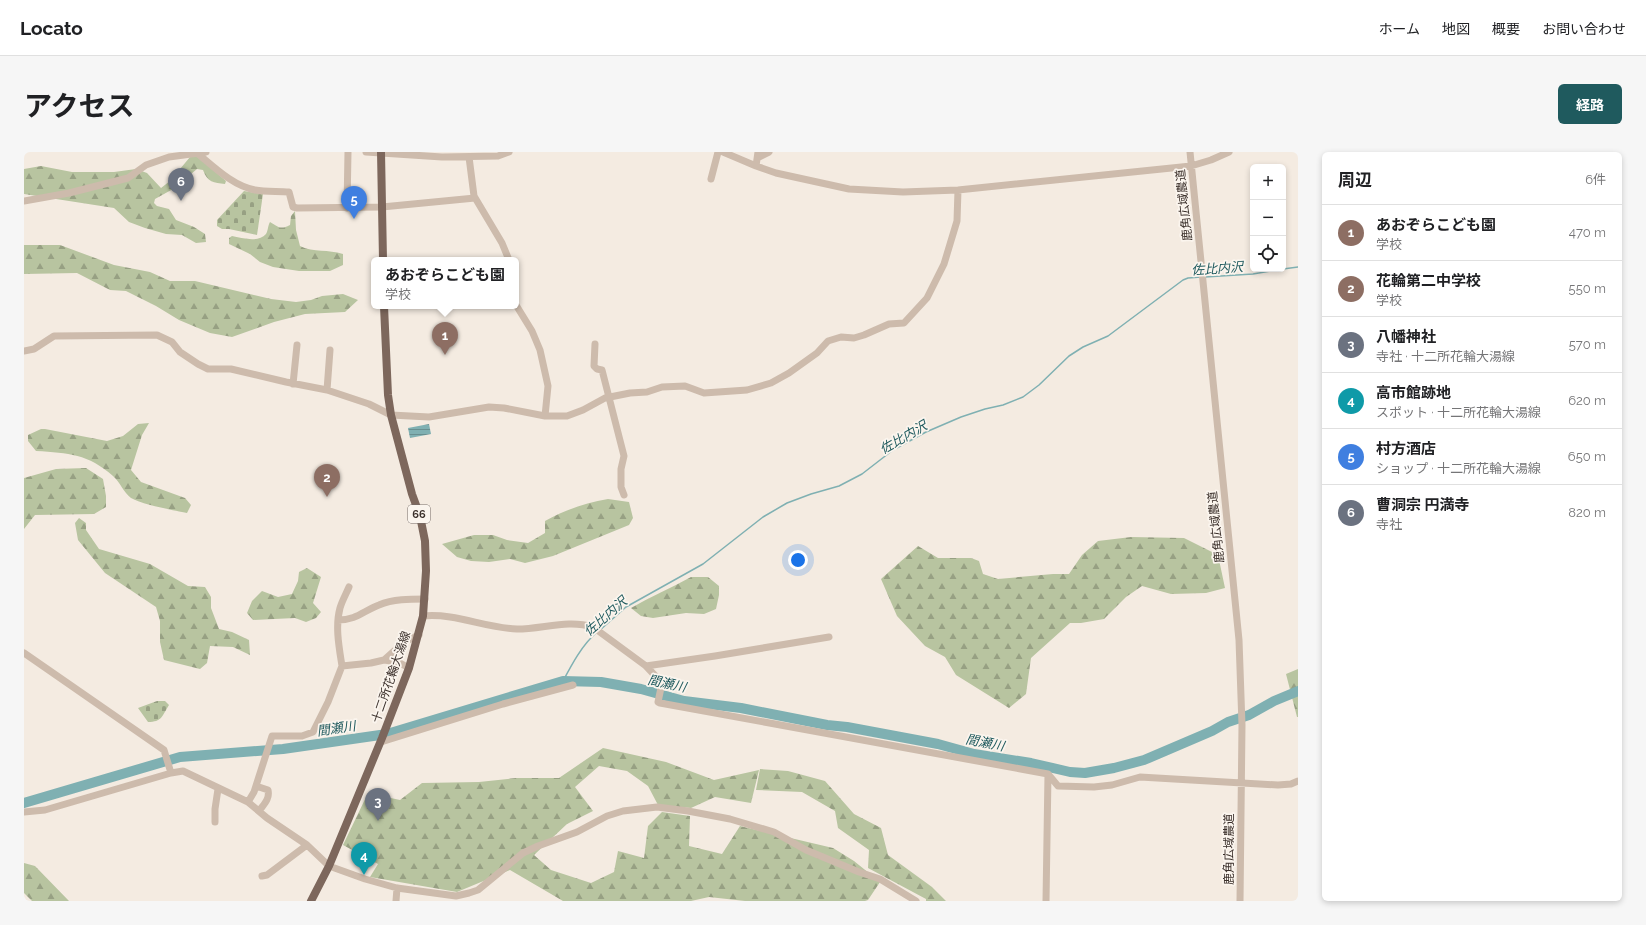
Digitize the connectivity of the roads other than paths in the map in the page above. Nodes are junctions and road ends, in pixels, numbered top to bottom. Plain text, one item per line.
1 (206, 152) edge
2 (348, 152) edge
3 (366, 152) edge
4 (509, 152) edge
5 (718, 152) edge
6 (723, 152) edge
7 (769, 152) edge
8 (1190, 152) edge
9 (1229, 152) edge
10 (197, 153) junction
11 (381, 153) edge
12 (759, 154) edge
13 (469, 157) junction
14 (756, 166) junction
15 (1191, 166) junction
16 (711, 179) dead end
17 (958, 190) junction
18 (475, 198) junction
19 (24, 201) edge
20 (382, 207) junction
21 (347, 208) junction
22 (383, 257) edge
23 (508, 257) edge
24 (384, 309) edge
25 (518, 309) edge
26 (595, 344) dead end
27 (297, 345) dead end
28 (330, 350) dead end
29 (24, 351) edge
30 (293, 384) junction
31 (327, 390) junction
32 (609, 397) junction
33 (391, 415) junction
34 (545, 416) junction
35 (624, 496) dead end
36 (349, 587) dead end
37 (425, 599) junction
38 (423, 616) junction
39 (338, 620) junction
40 (418, 636) junction
41 (828, 637) dead end
42 (24, 653) edge
43 (384, 660) junction
44 (342, 666) junction
45 (646, 666) junction
46 (409, 668) junction
47 (573, 685) dead end
48 (382, 740) junction
49 (170, 770) junction
50 (1048, 774) junction
51 (1298, 781) edge
52 (1241, 782) junction
53 (256, 786) junction
54 (218, 789) junction
55 (248, 802) junction
56 (24, 812) edge
57 (259, 812) junction
58 (215, 822) dead end
59 (307, 845) junction
60 (330, 866) junction
61 (262, 876) dead end
62 (397, 888) junction
63 (311, 901) edge
64 (396, 901) edge
65 (916, 901) edge
66 (1046, 901) edge
67 (1240, 901) edge

1 - 10 street
2 - 21 street
3 - 11 street
4 - 13 street
5 - 16 street
6 - 14 street
7 - 12 street
8 - 15 street, 鹿角広域農道
9 - 15 street
10 - 19 street
10 - 21 street
11 - 13 street
11 - 20 main road
12 - 14 street
13 - 18 street
14 - 17 street
15 - 17 street
15 - 52 street, 鹿角広域農道
17 - 32 street
18 - 20 street
18 - 23 street
20 - 21 street
20 - 22 main road
24 - 33 main road, 十二所花輪大湯線 / 66
25 - 34 street
26 - 32 street
27 - 30 street
28 - 31 street
29 - 30 street
30 - 31 street
31 - 33 street
32 - 34 street
32 - 35 street
33 - 34 street
33 - 37 main road, 十二所花輪大湯線 / 66
36 - 39 street
37 - 38 main road, 十二所花輪大湯線 / 66
37 - 39 street
38 - 40 main road, 十二所花輪大湯線 / 66
38 - 45 street
39 - 44 street
40 - 43 street
40 - 46 main road, 十二所花輪大湯線 / 66
41 - 45 street
42 - 49 street
43 - 44 street
43 - 46 street
44 - 53 street
45 - 50 street
46 - 48 main road, 十二所花輪大湯線 / 66
47 - 48 street
48 - 60 main road, 十二所花輪大湯線 / 66
49 - 54 street
49 - 56 street
50 - 52 street
50 - 66 street
51 - 52 street
52 - 67 street, 鹿角広域農道
53 - 55 street
53 - 57 street
54 - 55 street
54 - 58 street
55 - 57 street
57 - 59 street
59 - 60 street
59 - 61 street
60 - 62 street
60 - 63 main road, 十二所花輪大湯線 / 66
62 - 64 street
62 - 65 street

